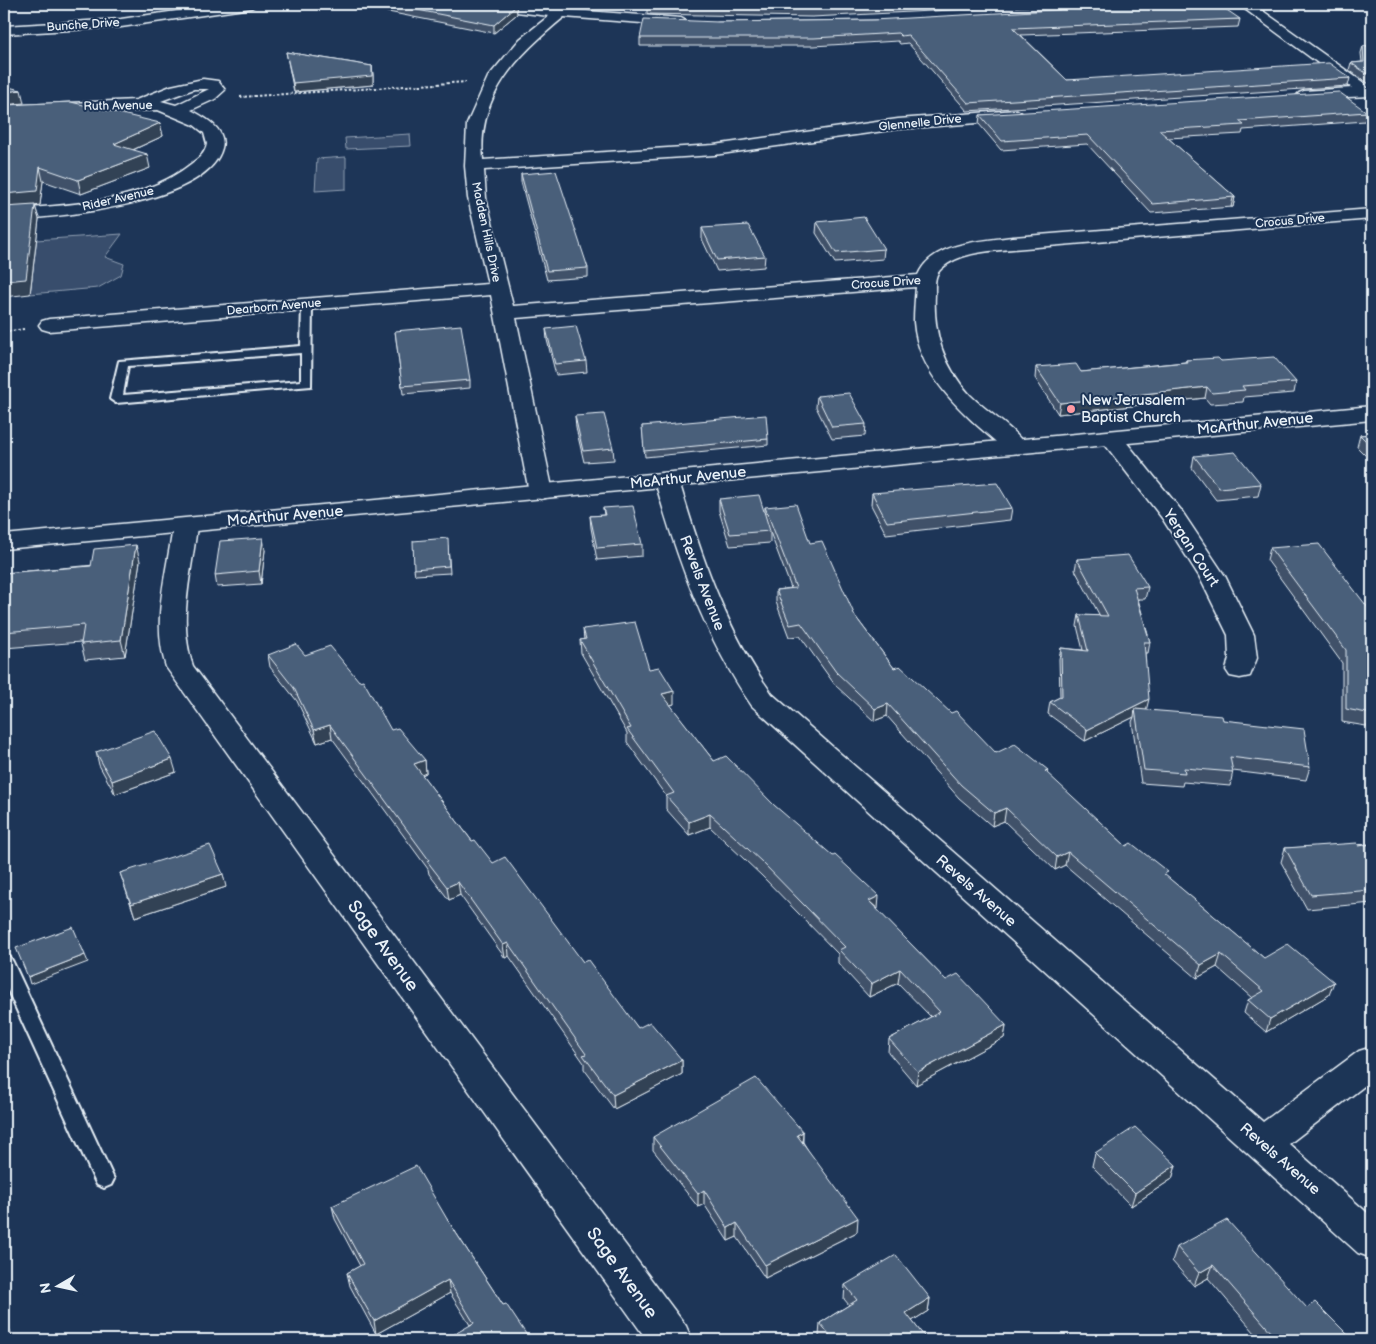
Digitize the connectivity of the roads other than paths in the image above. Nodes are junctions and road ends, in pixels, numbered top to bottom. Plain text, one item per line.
1 (251, 4) edge
2 (484, 4) edge
3 (1245, 4) edge
4 (566, 8) edge
5 (698, 23) edge
6 (4, 30) edge
7 (1370, 94) edge
8 (1289, 97) edge
9 (138, 105) junction
10 (178, 110) junction
11 (4, 111) edge
12 (1032, 113) edge
13 (215, 146) joint
14 (474, 166) junction
15 (1372, 214) edge
16 (4, 215) edge
17 (926, 280) junction
18 (498, 289) junction
19 (307, 304) junction
20 (505, 313) junction
21 (50, 324) dead end
22 (307, 349) junction
23 (1372, 413) edge
24 (1110, 438) junction
25 (1015, 446) junction
26 (667, 481) junction
27 (540, 492) junction
28 (185, 526) junction
29 (4, 542) edge
30 (1240, 670) dead end
31 (4, 962) edge
32 (1372, 1062) edge
33 (1262, 1143) junction
34 (104, 1179) dead end
35 (1372, 1241) edge
36 (671, 1340) edge

1 - 6 street, Bunche Drive
2 - 4 street
3 - 7 street
4 - 5 street
4 - 14 street, Madden Hills Drive
7 - 8 street
9 - 10 street, Ruth Avenue
9 - 10 street
9 - 11 street, Ruth Avenue
10 - 13 street, Ruth Avenue
12 - 14 street, Glennelle Drive
13 - 16 street, Rider Avenue
14 - 18 street, Madden Hills Drive
15 - 17 street, Crocus Drive
17 - 20 street, Crocus Drive
17 - 25 street
18 - 19 street, Dearborn Avenue
18 - 20 street, Madden Hills Drive
19 - 21 street, Dearborn Avenue
19 - 22 lane
20 - 27 street, Madden Hills Drive
22 - 22 lane
23 - 24 street, McArthur Avenue
24 - 25 street, McArthur Avenue
24 - 30 street, Yergan Court
25 - 26 street, McArthur Avenue
26 - 27 street, McArthur Avenue
26 - 33 street, Revels Avenue
27 - 28 street, McArthur Avenue
28 - 29 street, McArthur Avenue
28 - 36 street, Sage Avenue
31 - 34 lane
32 - 33 street
33 - 35 street, Revels Avenue

